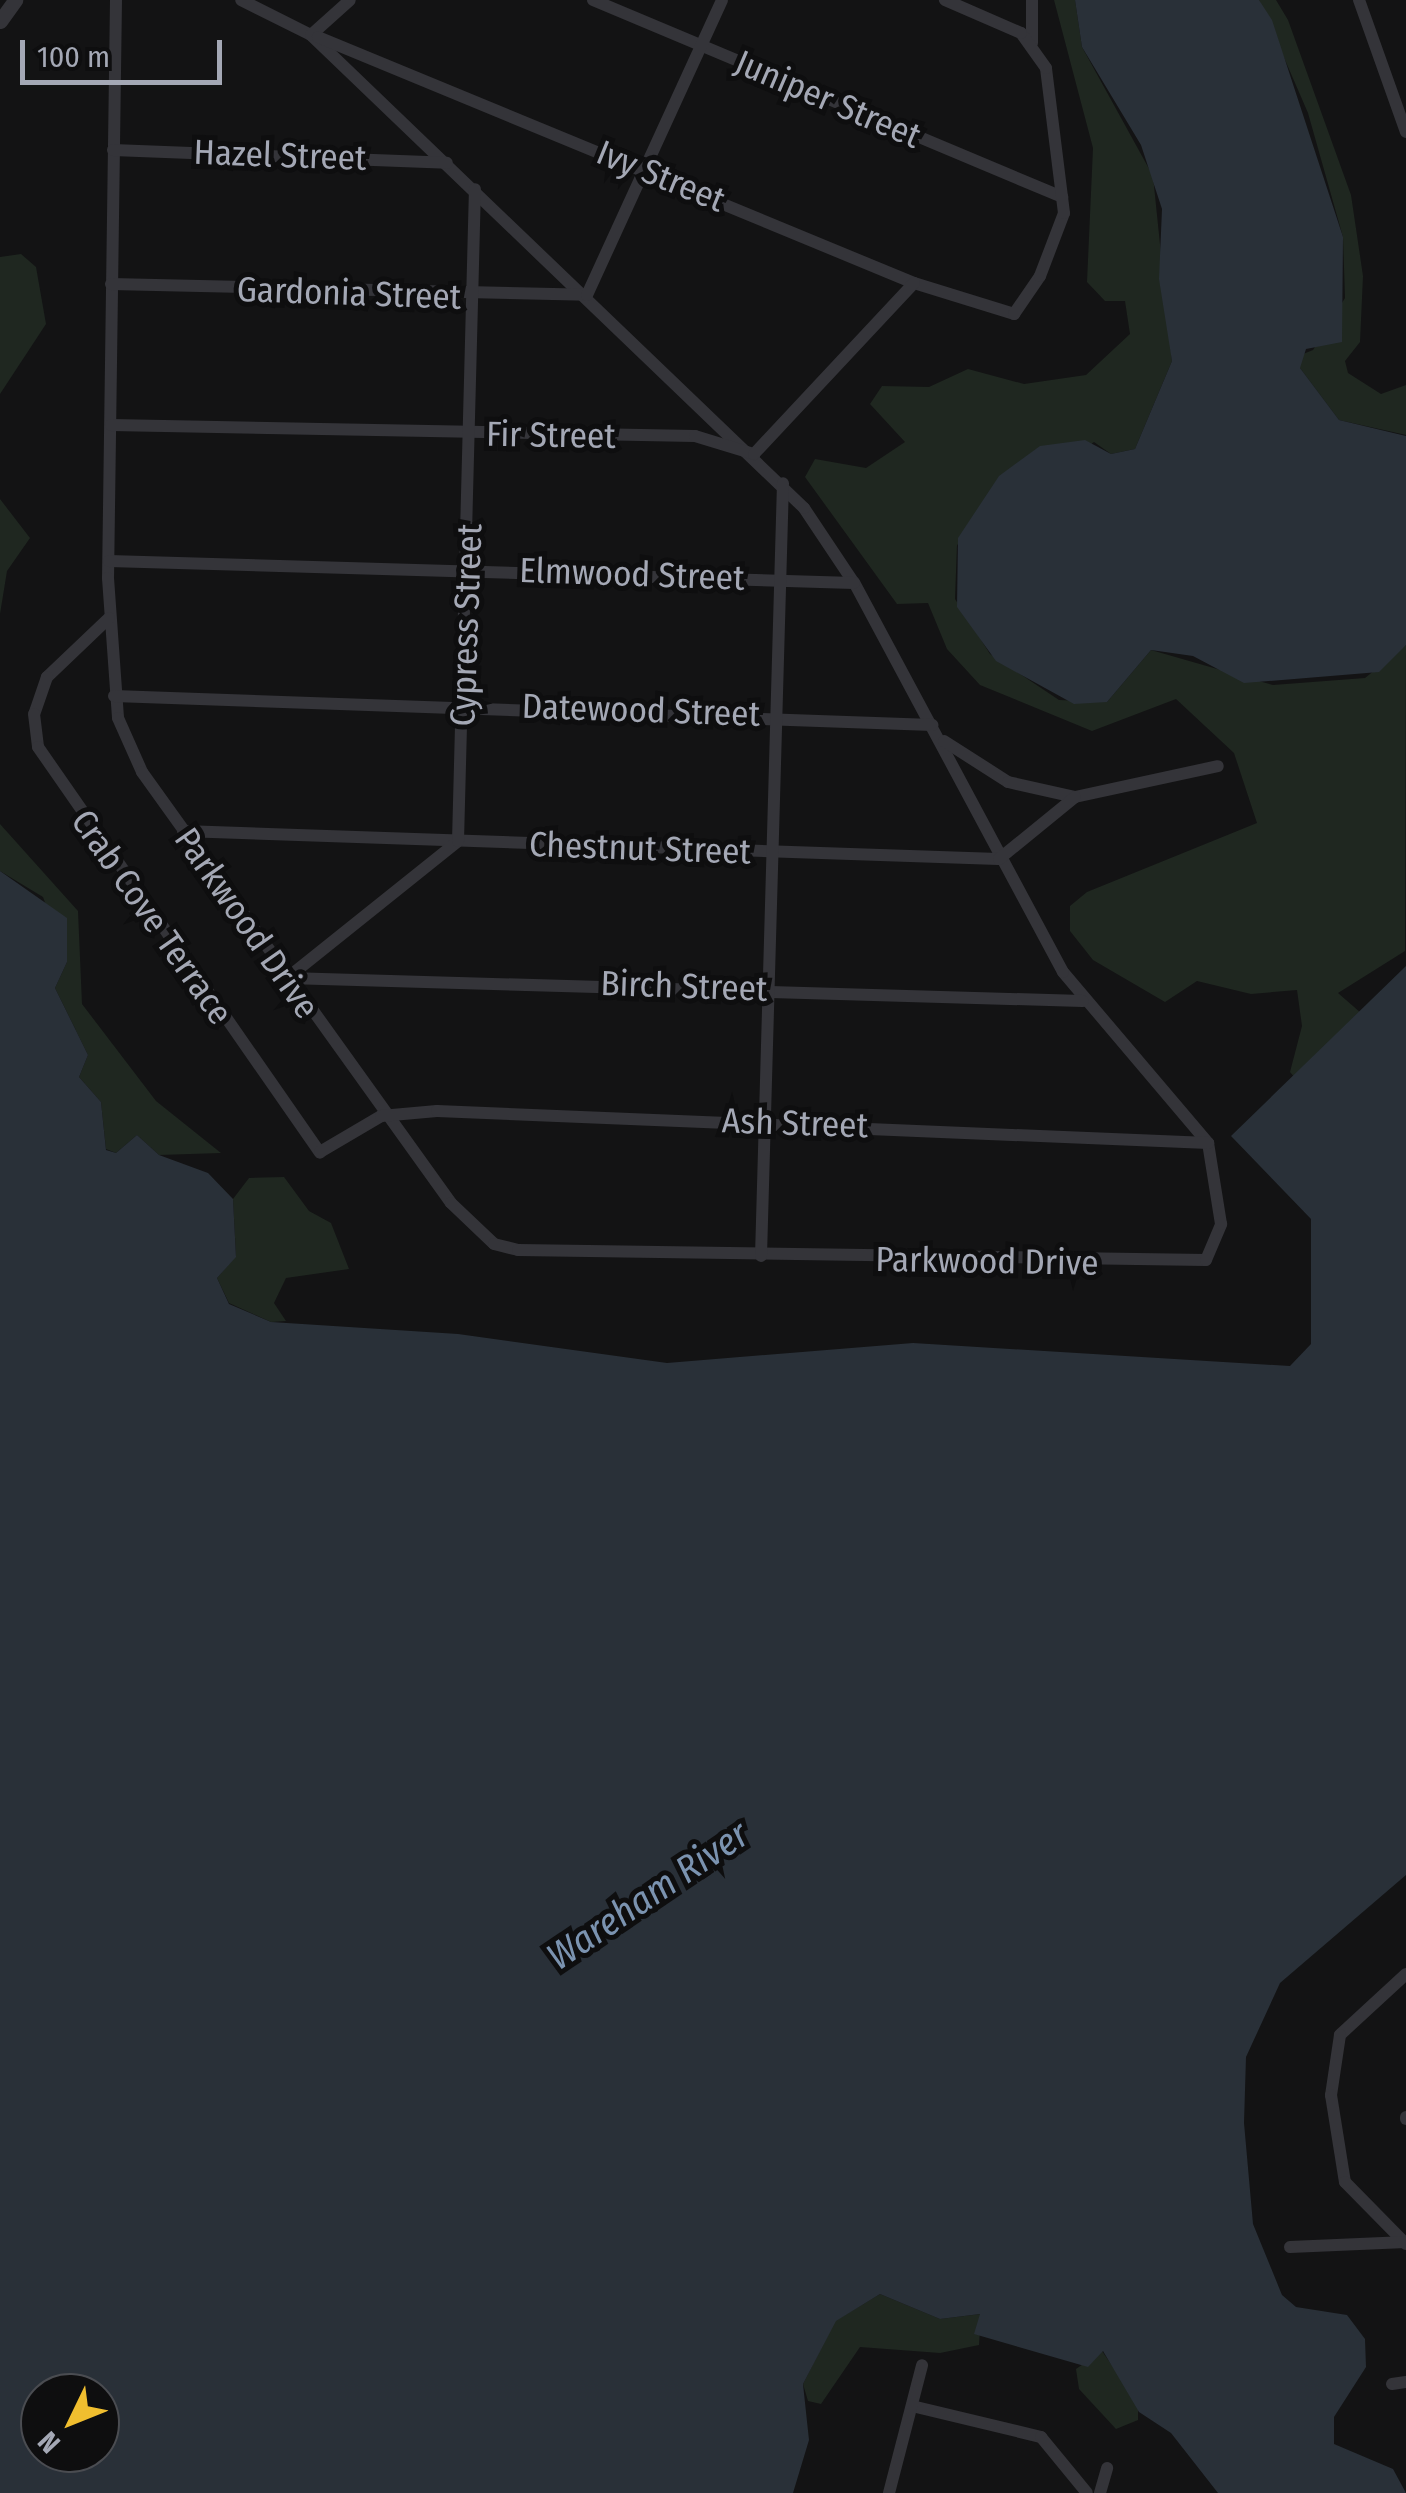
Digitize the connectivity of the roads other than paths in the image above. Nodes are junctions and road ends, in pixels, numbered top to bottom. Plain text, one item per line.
1 (15, 0) edge
2 (116, 0) edge
3 (240, 0) edge
4 (350, 0) edge
5 (593, 0) edge
6 (722, 0) edge
7 (946, 0) edge
8 (1032, 0) edge
9 (1359, 0) edge
10 (0, 21) edge
11 (311, 35) junction
12 (1032, 43) junction
13 (702, 46) junction
14 (1406, 132) edge
15 (112, 150) junction
16 (446, 163) junction
17 (650, 171) junction
18 (475, 189) junction
19 (1062, 198) junction
20 (914, 283) junction
21 (111, 284) junction
22 (587, 295) junction
23 (478, 298) junction
24 (111, 425) junction
25 (472, 434) junction
26 (754, 454) junction
27 (783, 484) junction
28 (109, 561) junction
29 (468, 566) junction
30 (783, 580) junction
31 (854, 582) junction
32 (109, 618) junction
33 (114, 696) junction
34 (463, 704) junction
35 (779, 715) junction
36 (928, 721) junction
37 (1218, 766) dead end
38 (1075, 797) junction
39 (184, 831) junction
40 (458, 840) junction
41 (771, 852) junction
42 (998, 859) junction
43 (286, 979) junction
44 (767, 990) junction
45 (1082, 1001) junction
46 (381, 1116) junction
47 (766, 1121) junction
48 (1208, 1143) junction
49 (761, 1256) junction
50 (1406, 1974) edge
51 (1405, 2242) edge
52 (1290, 2247) dead end
53 (922, 2366) dead end
54 (912, 2406) junction
55 (1107, 2468) dead end
56 (890, 2493) edge
57 (1087, 2493) edge
58 (1100, 2493) edge

1 - 10 street
2 - 15 street, Parkwood Drive
3 - 11 street
4 - 11 street
5 - 13 street, Juniper Street
6 - 13 street
7 - 12 street
8 - 12 street
9 - 14 street
11 - 16 street
11 - 17 street, Ivy Street
12 - 19 street
13 - 17 street
13 - 19 street, Juniper Street
15 - 16 street, Hazel Street
15 - 21 street, Parkwood Drive
16 - 18 street
17 - 20 street, Ivy Street
17 - 22 street
18 - 22 street
18 - 23 street, Cypress Street
19 - 20 street, Ivy Street
20 - 26 street
21 - 23 street, Gardonia Street
21 - 24 street, Parkwood Drive
22 - 23 street, Gardonia Street
22 - 26 street
23 - 25 street, Cypress Street
24 - 25 street, Fir Street
24 - 28 street, Parkwood Drive
25 - 26 street, Fir Street
25 - 29 street, Cypress Street
26 - 27 street
27 - 30 street
27 - 31 street
28 - 29 street, Elmwood Street
28 - 32 street, Parkwood Drive
29 - 30 street, Elmwood Street
29 - 34 street, Cypress Street
30 - 31 street, Elmwood Street
30 - 35 street
31 - 36 street
32 - 33 street, Parkwood Drive
32 - 46 street, Crab Cove Terrace
33 - 34 street, Datewood Street
33 - 39 street, Parkwood Drive
34 - 35 street, Datewood Street
34 - 40 street, Cypress Street
35 - 36 street, Datewood Street
35 - 41 street
36 - 38 street
36 - 42 street
37 - 38 street
38 - 42 street
39 - 40 street, Chestnut Street
39 - 43 street, Parkwood Drive
40 - 41 street, Chestnut Street
40 - 43 street
41 - 42 street, Chestnut Street
41 - 44 street
42 - 45 street
43 - 44 street, Birch Street
43 - 46 street, Parkwood Drive
44 - 45 street, Birch Street
44 - 47 street
45 - 48 street
46 - 47 street, Ash Street
46 - 49 street, Parkwood Drive
47 - 48 street, Ash Street
47 - 49 street
48 - 49 street, Parkwood Drive
50 - 51 street
51 - 52 street
53 - 54 street
54 - 56 street
54 - 57 street
55 - 58 street

